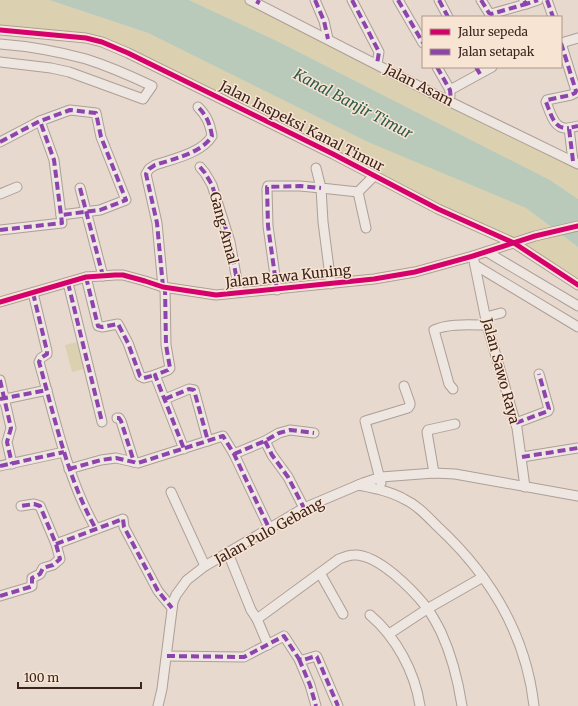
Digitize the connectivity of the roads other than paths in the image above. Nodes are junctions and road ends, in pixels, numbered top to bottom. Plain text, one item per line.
1 (315, 0) edge
2 (352, 0) edge
3 (398, 0) edge
4 (439, 0) edge
5 (481, 0) edge
6 (538, 0) edge
7 (547, 0) edge
8 (257, 2) edge
9 (525, 2) edge
10 (447, 16) edge
11 (553, 16) edge
12 (0, 30) edge
13 (578, 38) edge
14 (328, 39) junction
15 (422, 41) edge
16 (562, 43) edge
17 (0, 44) edge
18 (562, 46) edge
19 (0, 62) edge
20 (376, 64) junction
21 (438, 68) edge
22 (478, 70) edge
23 (450, 90) junction
24 (451, 102) junction
25 (198, 108) dead end
26 (40, 121) junction
27 (574, 127) edge
28 (0, 142) edge
29 (576, 163) edge
30 (200, 167) dead end
31 (316, 168) dead end
32 (374, 176) junction
33 (17, 186) dead end
34 (80, 188) dead end
35 (321, 188) junction
36 (358, 192) junction
37 (0, 194) edge
38 (86, 212) junction
39 (61, 215) junction
40 (578, 226) edge
41 (366, 228) dead end
42 (0, 230) edge
43 (514, 244) junction
44 (487, 252) junction
45 (474, 260) junction
46 (103, 276) junction
47 (86, 277) junction
48 (68, 283) junction
49 (331, 284) junction
50 (578, 285) edge
51 (164, 287) junction
52 (277, 290) junction
53 (239, 292) junction
54 (33, 293) junction
55 (0, 302) edge
56 (578, 306) edge
57 (501, 313) dead end
58 (560, 315) junction
59 (487, 321) junction
60 (555, 323) dead end
61 (578, 327) edge
62 (539, 374) dead end
63 (156, 375) junction
64 (0, 380) edge
65 (404, 386) dead end
66 (453, 389) dead end
67 (47, 390) junction
68 (2, 399) edge
69 (165, 400) junction
70 (117, 418) dead end
71 (102, 422) dead end
72 (516, 423) junction
73 (456, 424) dead end
74 (314, 433) dead end
75 (208, 441) junction
76 (265, 441) junction
77 (184, 449) junction
78 (578, 451) edge
79 (64, 452) junction
80 (234, 454) junction
81 (522, 457) junction
82 (134, 462) junction
83 (12, 464) junction
84 (0, 466) edge
85 (69, 469) junction
86 (434, 473) junction
87 (381, 477) junction
88 (358, 485) junction
89 (525, 487) junction
90 (382, 490) junction
91 (171, 492) dead end
92 (578, 496) edge
93 (21, 506) dead end
94 (304, 508) junction
95 (268, 528) junction
96 (96, 529) junction
97 (56, 544) junction
98 (228, 553) junction
99 (205, 566) junction
100 (320, 573) junction
101 (483, 577) junction
102 (0, 596) edge
103 (172, 608) junction
104 (427, 609) junction
105 (343, 614) dead end
106 (370, 615) dead end
107 (257, 619) junction
108 (389, 634) junction
109 (268, 645) junction
110 (167, 656) junction
111 (299, 659) junction
112 (158, 706) edge
113 (316, 706) edge
114 (338, 706) edge
115 (420, 706) edge
116 (462, 706) edge
117 (534, 706) edge

1 - 14 street
2 - 20 street
3 - 15 street
4 - 10 street
5 - 9 street
6 - 9 street
7 - 11 street
8 - 14 street, Jalan Asam
12 - 32 street, Jalan Inspeksi Kanal Timur
13 - 16 street
14 - 20 street, Jalan Asam
17 - 19 street
18 - 27 street
20 - 24 street, Jalan Asam
21 - 23 street
22 - 23 street
23 - 24 street
24 - 29 street, Jalan Asam
25 - 51 street
26 - 28 street
26 - 38 street
26 - 39 street
27 - 29 street
30 - 53 street, Gang Amal
31 - 35 street
32 - 36 street
32 - 43 street, Jalan Inspeksi Kanal Timur
33 - 37 street
34 - 38 street
35 - 36 street
35 - 49 street
35 - 52 street
36 - 41 street
38 - 39 street
38 - 46 street
39 - 42 street
40 - 43 street, Jalan Rawa Kuning
43 - 44 street, Jalan Rawa Kuning
43 - 50 street, Jalan Inspeksi Kanal Timur
44 - 45 street, Jalan Rawa Kuning
44 - 56 street
45 - 49 street, Jalan Rawa Kuning
45 - 58 street
45 - 59 street, Jalan Sawo Raya
46 - 47 street, Jalan Rawa Kuning
46 - 51 street, Jalan Rawa Kuning
47 - 48 street, Jalan Rawa Kuning
47 - 63 street
48 - 54 street, Jalan Rawa Kuning
48 - 71 street
49 - 52 street, Jalan Rawa Kuning
51 - 53 street, Jalan Rawa Kuning
51 - 63 street
52 - 53 street, Jalan Rawa Kuning
54 - 55 street, Jalan Rawa Kuning
54 - 67 street
57 - 59 street
58 - 60 street
58 - 61 street
59 - 66 street
59 - 72 street, Jalan Sawo Raya
62 - 72 street
63 - 69 street
64 - 68 street
65 - 87 street
67 - 68 street
67 - 79 street
68 - 83 street
69 - 75 street
69 - 77 street
70 - 82 street
72 - 81 street, Jalan Sawo Raya
73 - 86 street
74 - 76 street
75 - 77 street
75 - 80 street
76 - 80 street
76 - 94 street
77 - 82 street
78 - 81 street
79 - 83 street
79 - 85 street
80 - 95 street
81 - 89 street, Jalan Sawo Raya
82 - 85 street
83 - 84 street
85 - 96 street
86 - 87 street, Jalan Pulo Gebang
86 - 89 street, Jalan Pulo Gebang
87 - 88 street, Jalan Pulo Gebang
87 - 90 street
88 - 90 street
88 - 94 street, Jalan Pulo Gebang
89 - 92 street, Jalan Pulo Gebang
90 - 101 street
91 - 99 street
93 - 97 street
94 - 95 street, Jalan Pulo Gebang
95 - 98 street, Jalan Pulo Gebang
96 - 97 street
96 - 103 street
97 - 102 street
98 - 99 street, Jalan Pulo Gebang
98 - 107 street
99 - 103 street, Jalan Pulo Gebang
100 - 104 street
100 - 105 street
100 - 107 street
101 - 104 street
101 - 117 street
103 - 110 street, Jalan Pulo Gebang
104 - 108 street
104 - 116 street
106 - 108 street
107 - 109 street
108 - 115 street
109 - 110 street
109 - 111 street
110 - 112 street, Jalan Pulo Gebang
111 - 113 street
111 - 114 street

